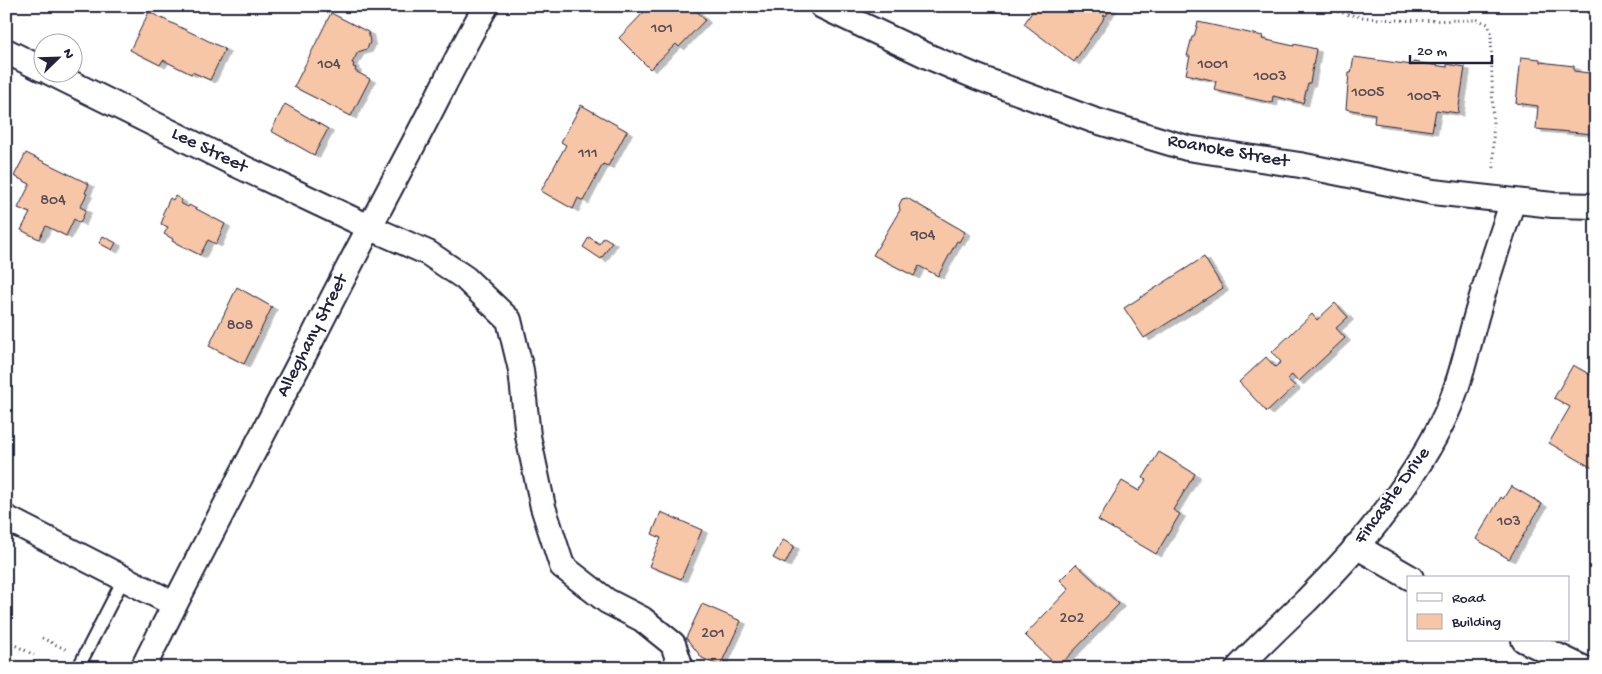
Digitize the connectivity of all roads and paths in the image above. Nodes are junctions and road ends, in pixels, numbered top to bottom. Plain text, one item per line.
1 (486, 6) edge
2 (822, 6) edge
3 (1324, 6) edge
4 (6, 51) edge
5 (32, 64) edge
6 (69, 82) edge
7 (1504, 200) junction
8 (1596, 206) edge
9 (369, 227) junction
10 (6, 518) edge
11 (1356, 546) junction
12 (1408, 576) edge
13 (124, 578) junction
14 (174, 604) junction
15 (42, 638) dead end
16 (7, 641) edge
17 (1528, 642) edge
18 (34, 655) dead end
19 (80, 663) edge
20 (143, 668) edge
21 (681, 668) edge
22 (1238, 668) edge
23 (1583, 668) edge

1 - 9 street, Alleghany Street
2 - 7 street, Roanoke Street
3 - 7 path
4 - 5 street
6 - 9 street, Lee Street
7 - 8 street, Roanoke Street
7 - 11 street, Fincastle Drive
9 - 14 street, Alleghany Street
9 - 21 street, Lee Street
10 - 13 street
11 - 12 street
11 - 22 street, Fincastle Drive
13 - 14 street
13 - 19 lane
14 - 20 street, Alleghany Street
15 - 19 path
16 - 18 path
17 - 23 street

